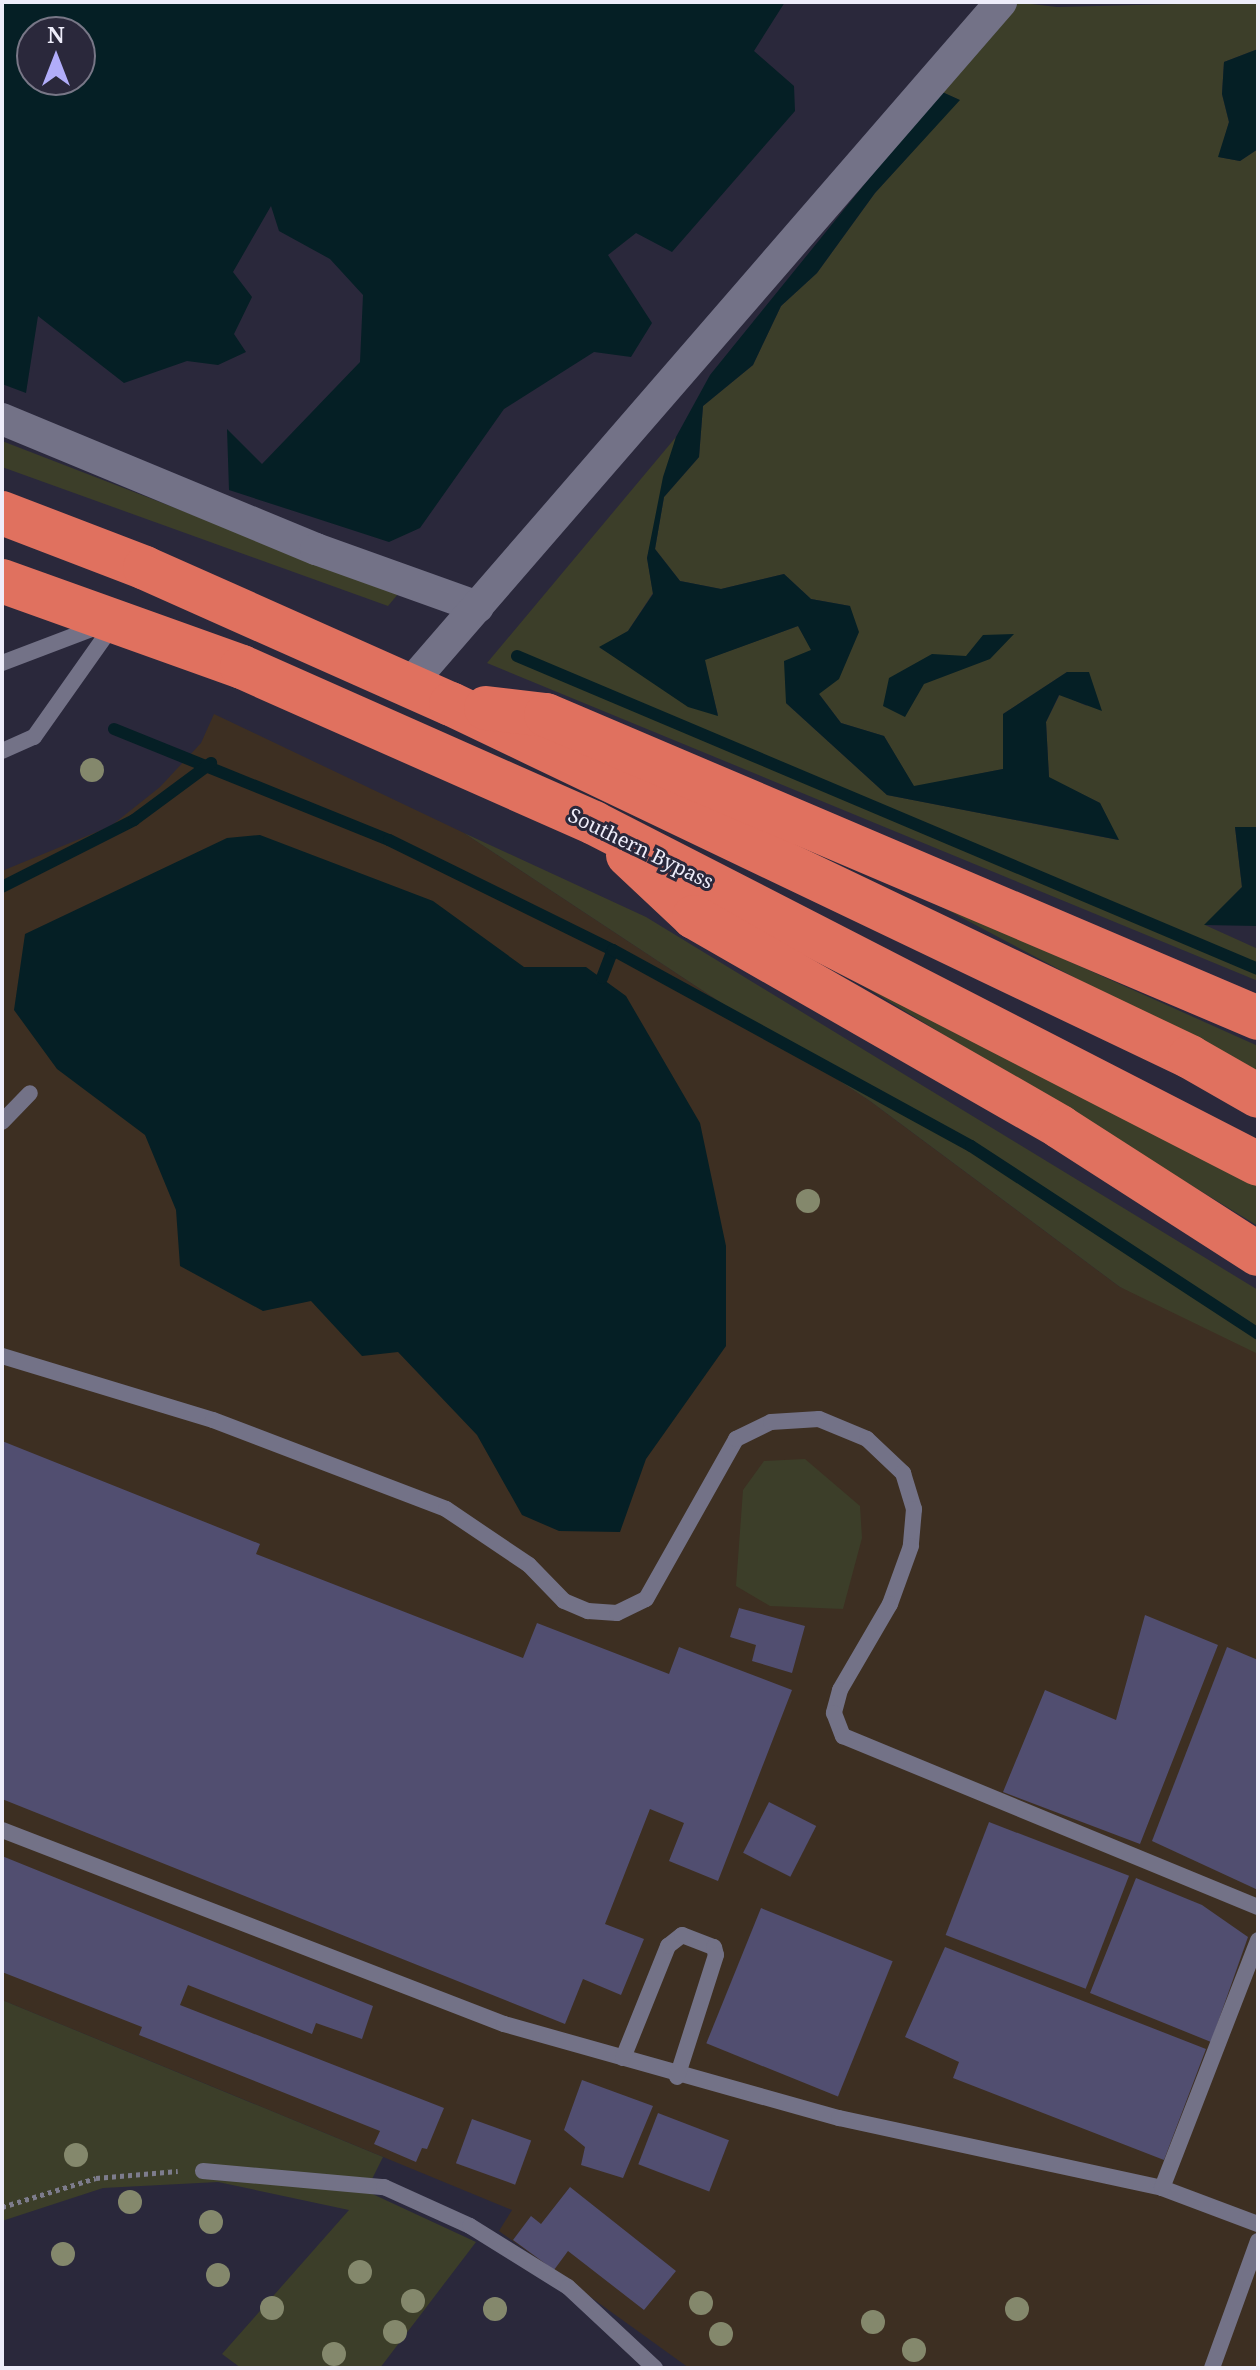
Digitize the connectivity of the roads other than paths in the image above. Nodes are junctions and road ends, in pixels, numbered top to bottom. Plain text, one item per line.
1 (1001, 2) edge
2 (2, 419) edge
3 (2, 513) edge
4 (2, 581) edge
5 (478, 607) junction
6 (118, 618) junction
7 (2, 663) edge
8 (409, 685) junction
9 (451, 704) junction
10 (2, 751) edge
11 (594, 823) junction
12 (1258, 1018) edge
13 (30, 1093) dead end
14 (1258, 1096) edge
15 (2, 1122) edge
16 (1258, 1164) edge
17 (1258, 1254) edge
18 (2, 1356) edge
19 (2, 1830) edge
20 (1258, 1907) edge
21 (1258, 1940) edge
22 (623, 2058) junction
23 (677, 2077) junction
24 (203, 2171) road end
25 (1162, 2188) junction
26 (1258, 2224) edge
27 (1258, 2241) edge
28 (655, 2368) edge
29 (1212, 2368) edge

1 - 5 street
2 - 5 street
3 - 8 highway
4 - 6 highway, Southern Bypass
5 - 8 street
6 - 7 lane
6 - 10 lane
6 - 11 highway, Southern Bypass
8 - 9 highway
9 - 12 highway
9 - 14 highway
11 - 16 highway, Southern Bypass
11 - 17 highway
13 - 15 lane
18 - 20 lane
19 - 22 lane
21 - 25 lane
22 - 23 lane
22 - 23 lane
23 - 25 lane
24 - 28 lane
25 - 26 lane
27 - 29 lane

